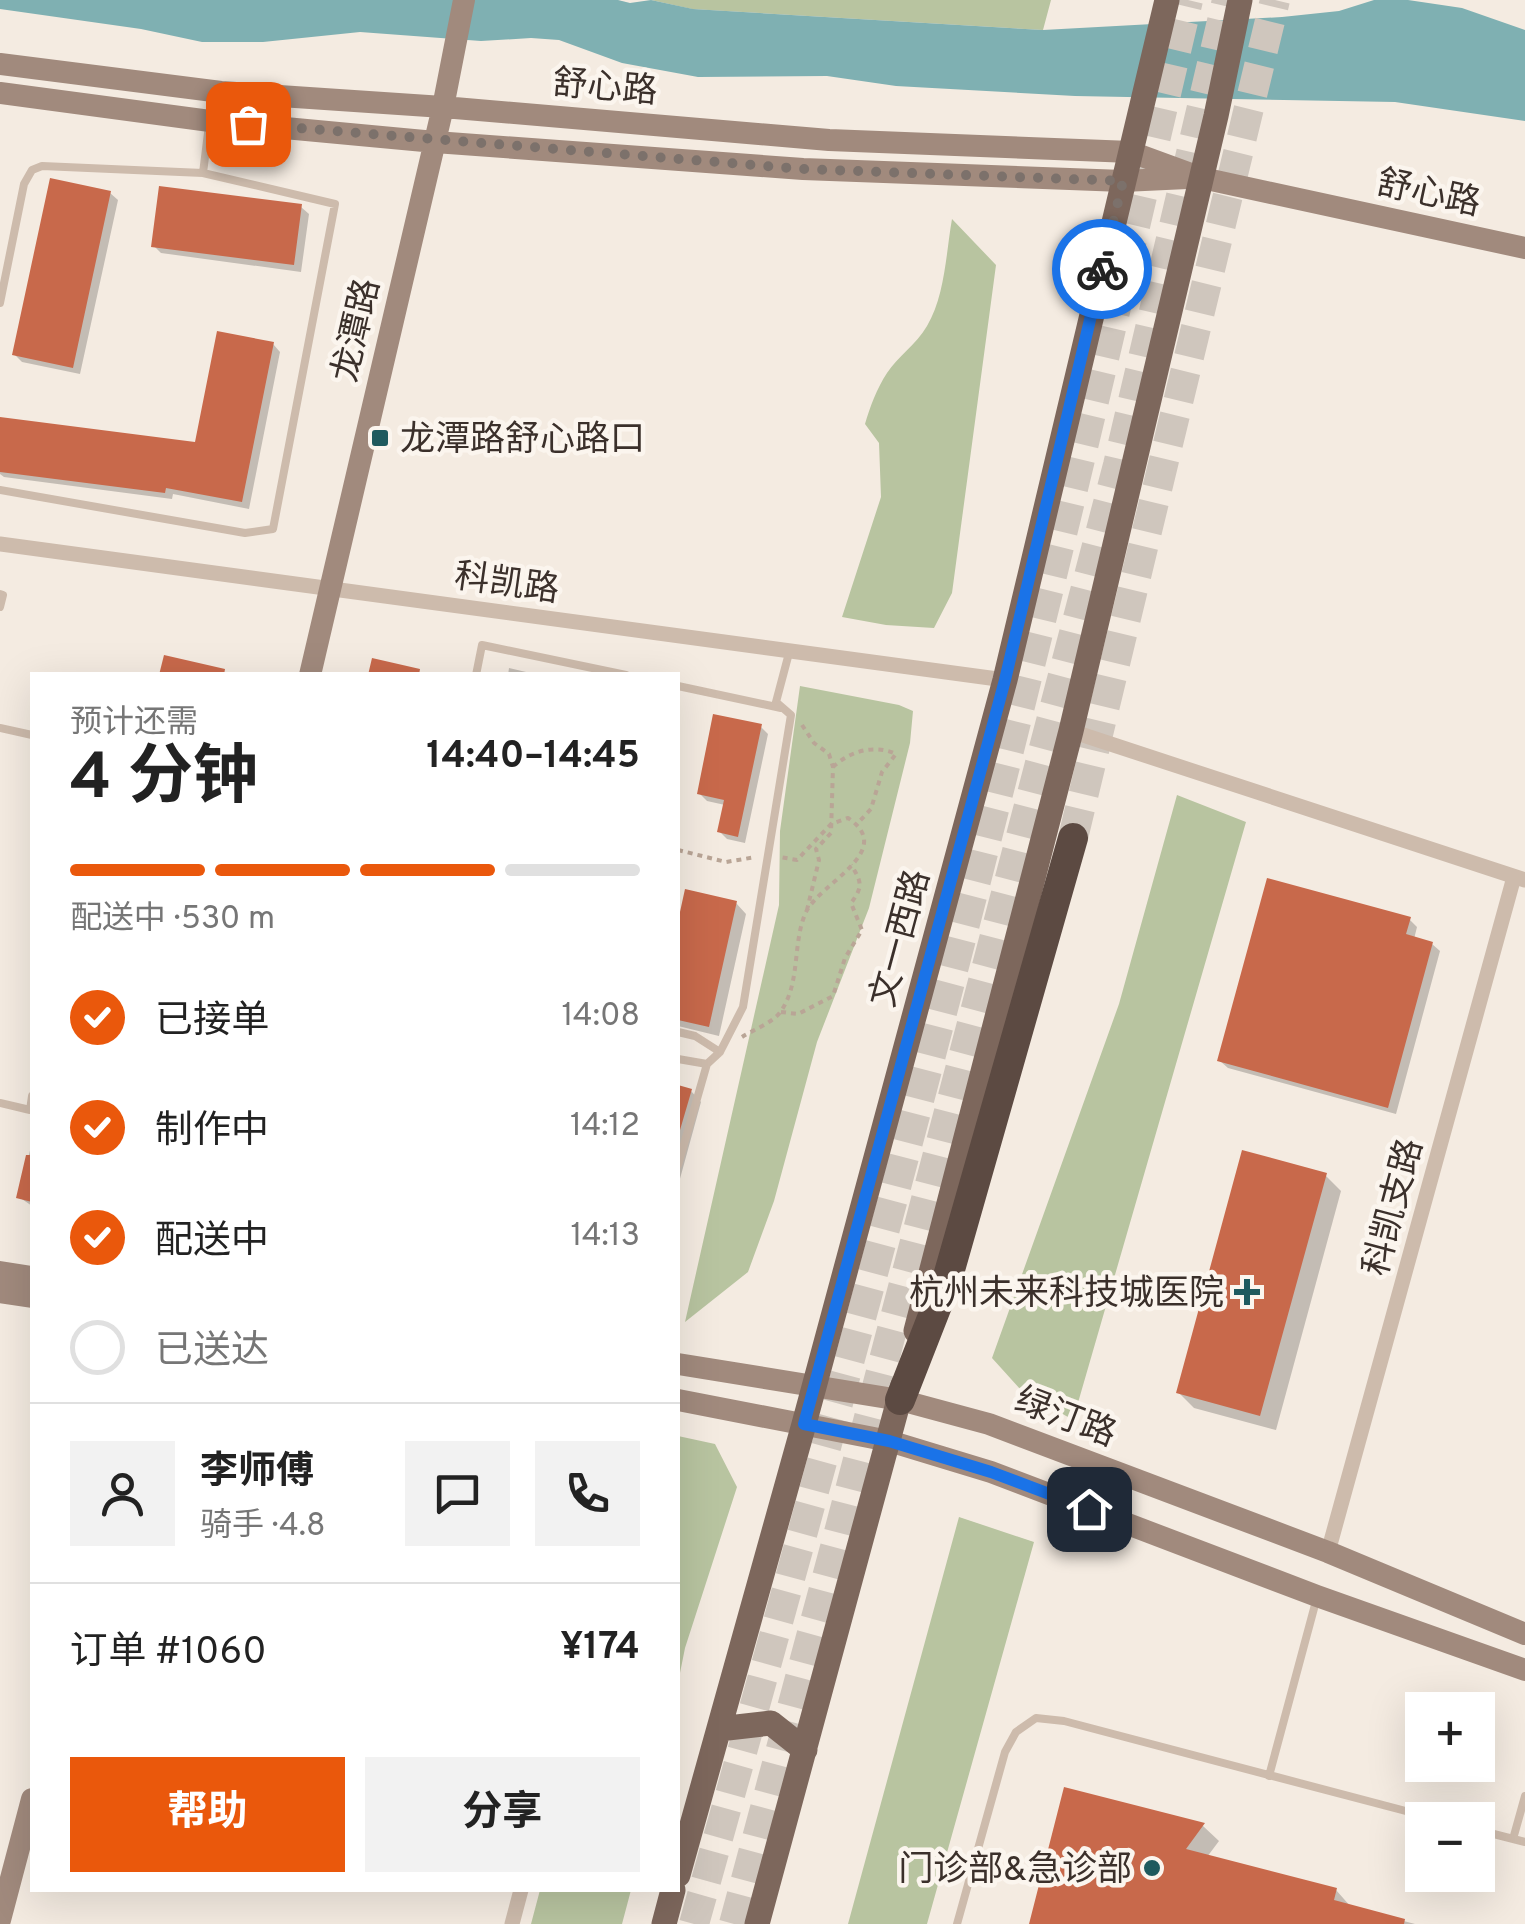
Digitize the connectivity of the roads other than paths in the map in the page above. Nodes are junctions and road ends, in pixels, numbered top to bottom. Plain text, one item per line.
1 (464, 0) edge
2 (1166, 6) edge
3 (1239, 6) edge
4 (0, 64) edge
5 (0, 93) edge
6 (443, 107) junction
7 (210, 121) junction
8 (435, 142) junction
9 (1131, 152) junction
10 (204, 173) junction
11 (1202, 178) junction
12 (1123, 181) junction
13 (1525, 248) edge
14 (0, 302) edge
15 (0, 490) edge
16 (0, 544) edge
17 (331, 586) junction
18 (0, 594) edge
19 (0, 607) edge
20 (789, 653) junction
21 (311, 672) edge
22 (477, 672) edge
23 (612, 672) edge
24 (1005, 680) junction
25 (680, 686) edge
26 (783, 708) junction
27 (2, 728) edge
28 (1071, 731) junction
29 (30, 735) edge
30 (0, 742) edge
31 (1072, 838) tunnel mouth
32 (1520, 879) edge
33 (680, 1032) edge
34 (717, 1054) junction
35 (680, 1059) edge
36 (706, 1064) junction
37 (0, 1102) edge
38 (30, 1110) edge
39 (680, 1158) edge
40 (0, 1272) edge
41 (30, 1277) edge
42 (0, 1292) edge
43 (30, 1297) edge
44 (680, 1364) edge
45 (814, 1384) junction
46 (680, 1400) edge
47 (900, 1400) junction
48 (804, 1424) junction
49 (889, 1441) junction
50 (1328, 1552) junction
51 (1317, 1596) junction
52 (1525, 1634) edge
53 (1525, 1670) edge
54 (718, 1728) junction
55 (804, 1750) junction
56 (1269, 1776) junction
57 (1525, 1796) edge
58 (30, 1806) edge
59 (1405, 1811) edge
60 (1495, 1834) edge
61 (1513, 1839) junction
62 (1525, 1842) edge
63 (680, 1868) edge
64 (520, 1892) edge
65 (672, 1892) edge
66 (0, 1920) edge
67 (512, 1924) edge
68 (664, 1924) edge
69 (757, 1924) edge
70 (957, 1924) edge

1 - 6 street, 龙潭路
2 - 9 main road, 文一西路
3 - 11 main road
4 - 6 street, 舒心路
5 - 7 street, 舒心路
6 - 8 street, 龙潭路
6 - 9 street, 舒心路
7 - 8 street, 舒心路
7 - 10 lane
8 - 12 street, 舒心路
8 - 17 street, 龙潭路
9 - 11 street, 舒心路
9 - 12 main road, 文一西路
10 - 14 lane
10 - 15 lane
11 - 12 street, 舒心路
11 - 13 street, 舒心路
11 - 28 main road
12 - 24 main road, 文一西路
16 - 17 street, 科凯路
17 - 20 street, 科凯路
17 - 21 street, 龙潭路
18 - 19 lane
20 - 24 street, 科凯路
20 - 26 lane
22 - 23 lane
24 - 45 main road, 文一西路
25 - 26 lane
26 - 34 lane
27 - 29 lane
27 - 30 lane
28 - 32 street
28 - 47 main road
31 - 47 highway
32 - 50 street, 科凯支路
33 - 34 lane
34 - 36 lane
35 - 36 lane
36 - 39 lane
37 - 38 lane
40 - 41 street
42 - 43 street
44 - 45 street, 绿汀路
45 - 47 street, 绿汀路
45 - 48 main road, 文一西路
46 - 48 street
47 - 49 main road
47 - 50 street, 绿汀路
48 - 49 street
48 - 54 main road, 文一西路
49 - 51 street
49 - 55 main road
50 - 52 street, 绿汀路
51 - 53 street
51 - 56 lane
54 - 55 main road
54 - 63 main road, 文一西路
55 - 69 main road
56 - 59 lane
56 - 70 lane
57 - 61 lane
58 - 66 street
60 - 61 lane
61 - 62 lane
64 - 67 street
65 - 68 main road

